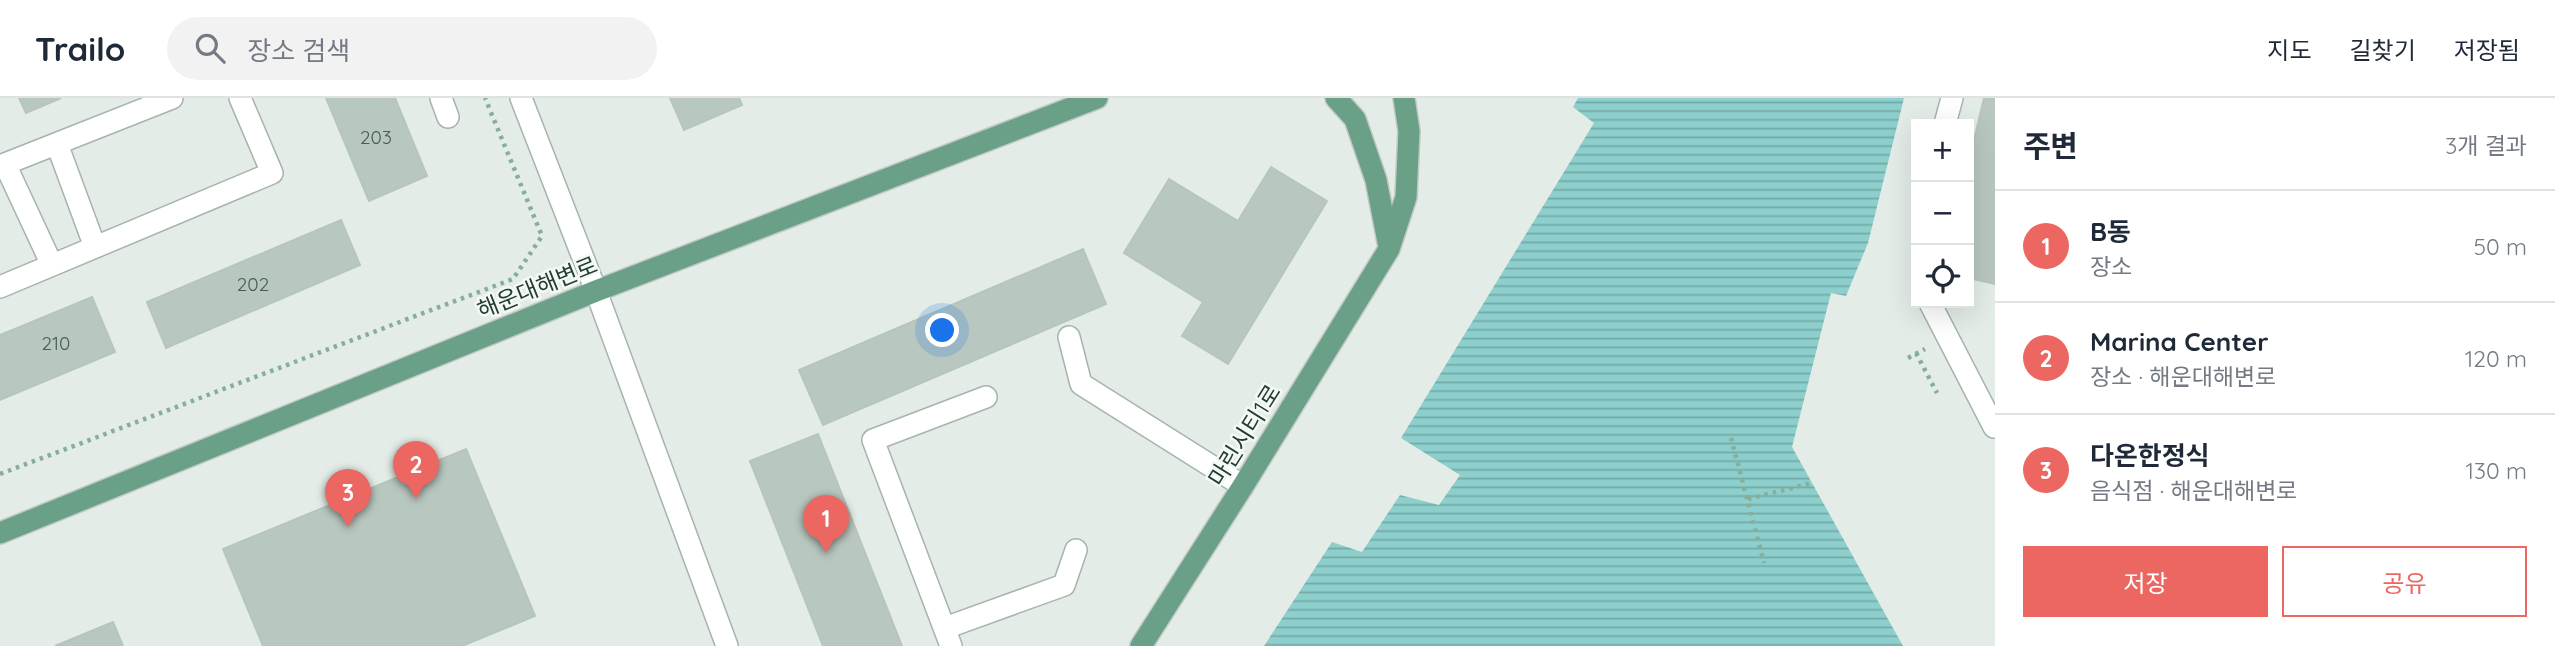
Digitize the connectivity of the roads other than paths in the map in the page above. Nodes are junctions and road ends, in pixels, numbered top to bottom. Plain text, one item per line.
1 (172, 98) edge
2 (240, 98) edge
3 (521, 98) edge
4 (1097, 98) edge
5 (1336, 98) edge
6 (1404, 98) edge
7 (1952, 98) edge
8 (1946, 119) edge
9 (57, 144) junction
10 (2, 165) edge
11 (95, 247) junction
12 (1389, 249) junction
13 (52, 265) junction
14 (0, 287) edge
15 (596, 291) junction
16 (1933, 308) edge
17 (1069, 337) dead end
18 (986, 397) dead end
19 (1994, 427) edge
20 (1243, 486) junction
21 (0, 533) edge
22 (1076, 550) dead end
23 (948, 637) edge
24 (727, 646) edge
25 (1141, 646) edge

1 - 9 street
2 - 11 street
3 - 15 street
4 - 15 main road, 해운대해변로
5 - 12 main road
6 - 12 main road, 마린시티1로
7 - 8 street
9 - 10 street
9 - 11 street
10 - 13 street
11 - 13 street
12 - 20 main road, 마린시티1로
13 - 14 street
15 - 21 main road, 해운대해변로
15 - 24 street
16 - 19 street
17 - 20 street
18 - 23 street
20 - 25 main road, 마린시티1로
22 - 23 street

